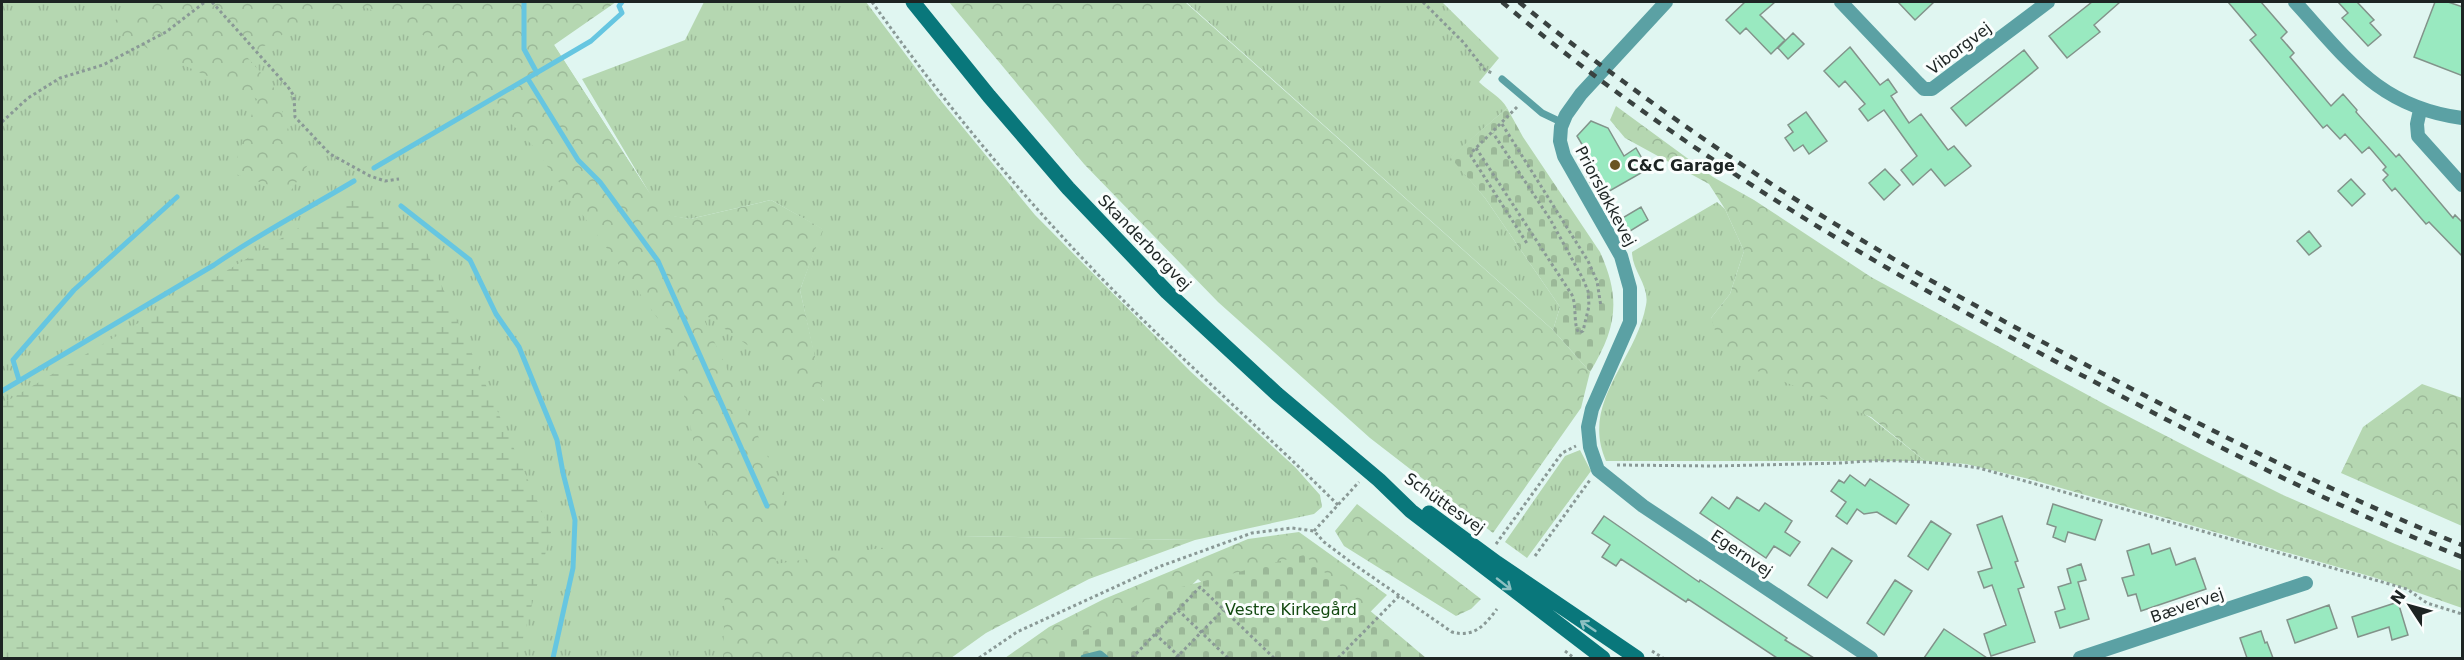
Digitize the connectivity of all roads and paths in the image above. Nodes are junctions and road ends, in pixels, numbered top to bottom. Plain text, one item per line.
1 (204, 2) edge
2 (212, 2) edge
3 (872, 2) edge
4 (913, 2) edge
5 (1423, 2) edge
6 (1666, 2) edge
7 (1841, 2) edge
8 (2048, 2) edge
9 (2295, 2) edge
10 (1502, 79) joint
11 (1525, 100) junction
12 (2420, 110) junction
13 (2463, 118) edge
14 (2, 122) edge
15 (1563, 123) junction
16 (1502, 124) junction
17 (1493, 133) junction
18 (1476, 148) junction
19 (399, 179) dead end
20 (2463, 186) edge
21 (1528, 245) dead end
22 (1601, 308) dead end
23 (1587, 438) junction
24 (1598, 470) junction
25 (1379, 480) junction
26 (1358, 484) dead end
27 (1339, 506) junction
28 (1314, 531) junction
29 (1494, 547) dead end
30 (1534, 556) dead end
31 (2306, 583) dead end
32 (1399, 596) junction
33 (1223, 609) junction
34 (1497, 609) dead end
35 (1178, 610) junction
36 (2463, 614) edge
37 (1201, 633) junction
38 (1155, 634) junction
39 (1270, 655) junction
40 (979, 658) edge
41 (1084, 658) edge
42 (1105, 658) edge
43 (1134, 658) edge
44 (1179, 658) edge
45 (1228, 658) edge
46 (1267, 658) edge
47 (1274, 658) edge
48 (1338, 658) edge
49 (1603, 658) edge
50 (1637, 658) edge
51 (1871, 658) edge
52 (2080, 658) edge

1 - 14 path
2 - 19 path
3 - 27 path
4 - 25 main road, Skanderborgvej
5 - 10 path
6 - 15 street
7 - 8 street, Viborgvej
9 - 12 street
10 - 11 lane
11 - 15 lane
11 - 16 path
12 - 13 street
12 - 20 street
15 - 23 street, Priorsløkkevej
16 - 17 path
16 - 22 path
17 - 18 path
17 - 18 path
18 - 21 path
23 - 24 street, Priorsløkkevej
23 - 29 path
24 - 30 path
24 - 36 path
24 - 51 street, Egernvej
25 -> 49 main road, Schüttesvej
50 -> 25 main road, Schüttesvej
26 - 27 path
27 - 28 path
28 - 32 path
28 - 40 path
31 - 52 street, Bævervej
32 - 34 path
32 - 48 path
33 - 35 path
33 - 37 path
33 - 39 path
35 - 37 path
35 - 38 path
37 - 44 path
37 - 45 path
38 - 43 path
38 - 44 path
39 - 46 path
39 - 47 path
41 - 42 lane

